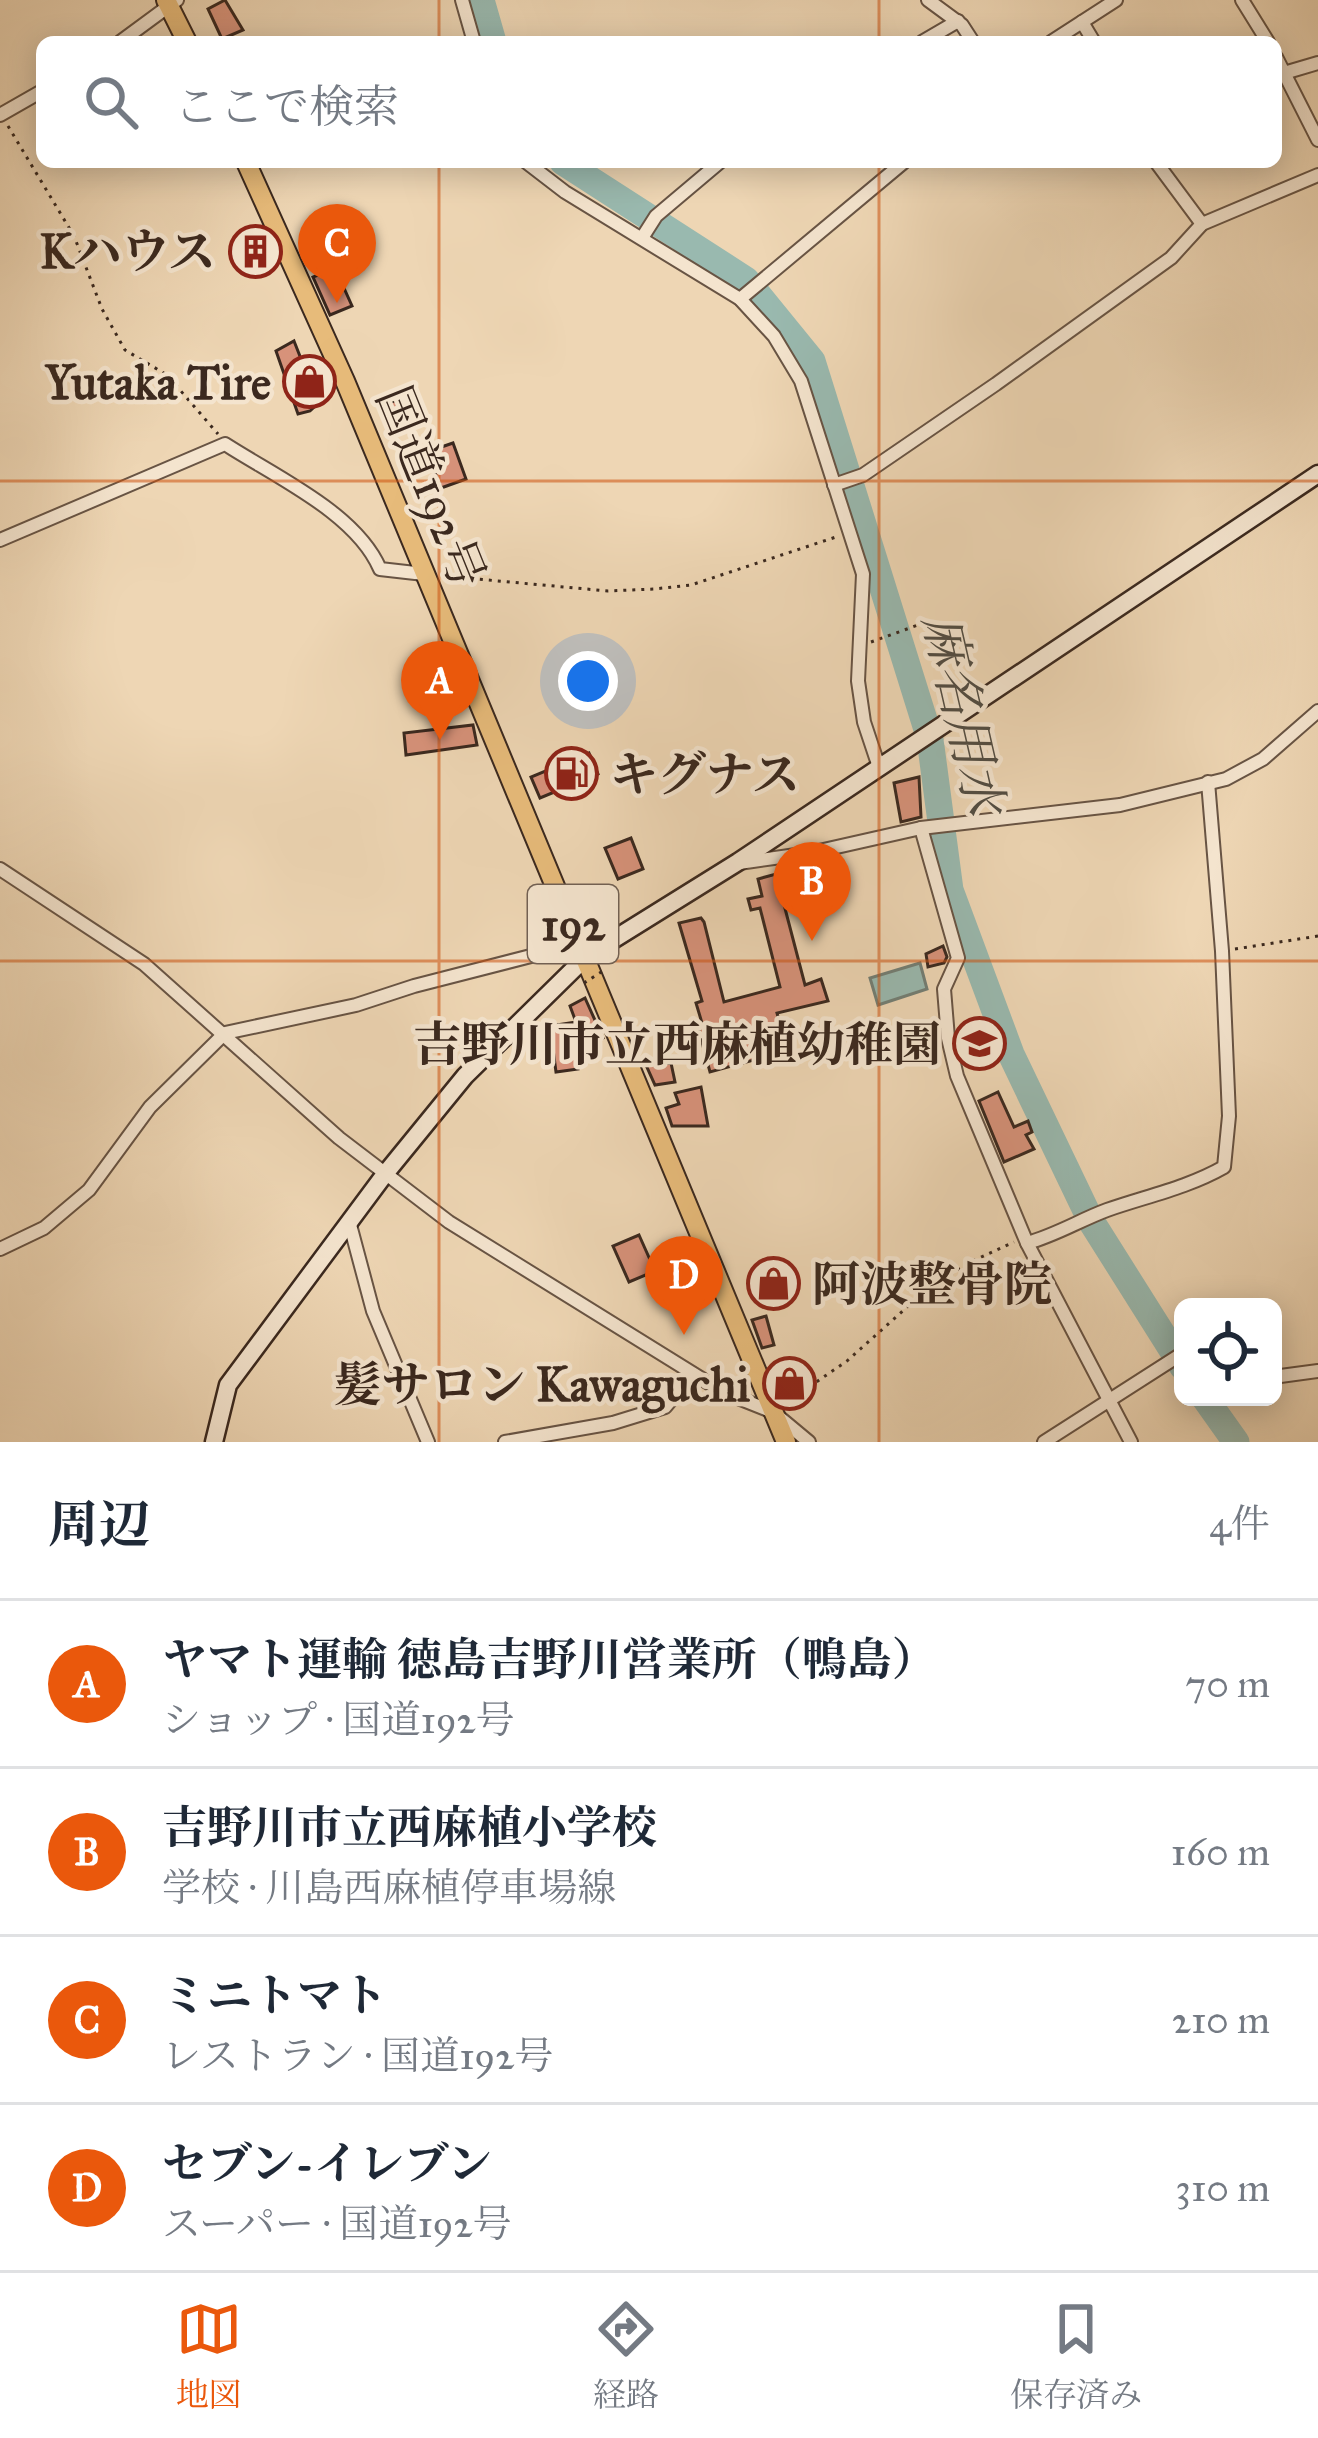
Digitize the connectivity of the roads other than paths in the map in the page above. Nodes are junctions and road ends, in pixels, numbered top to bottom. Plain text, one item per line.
1 (462, 0) edge
2 (928, 0) edge
3 (1116, 0) edge
4 (1242, 0) edge
5 (171, 2) edge
6 (958, 21) junction
7 (1082, 22) junction
8 (127, 36) edge
9 (185, 36) edge
10 (472, 36) edge
11 (932, 36) edge
12 (969, 36) edge
13 (1060, 36) edge
14 (1090, 36) edge
15 (1264, 36) edge
16 (1318, 63) edge
17 (1282, 69) edge
18 (1284, 73) junction
19 (36, 94) edge
20 (0, 114) edge
21 (1318, 140) edge
22 (249, 168) edge
23 (534, 168) edge
24 (713, 168) edge
25 (897, 168) edge
26 (1160, 168) edge
27 (1318, 175) edge
28 (1202, 224) junction
29 (644, 236) junction
30 (740, 298) junction
31 (1318, 474) edge
32 (834, 485) junction
33 (0, 540) edge
34 (424, 574) junction
35 (1318, 711) edge
36 (879, 767) junction
37 (1208, 782) junction
38 (924, 828) junction
39 (738, 862) junction
40 (0, 869) edge
41 (587, 956) junction
42 (225, 1033) junction
43 (385, 1174) junction
44 (349, 1221) junction
45 (1027, 1243) junction
46 (0, 1249) edge
47 (1174, 1358) edge
48 (1318, 1371) edge
49 (694, 1374) junction
50 (1282, 1376) edge
51 (1107, 1402) junction
52 (773, 1412) junction
53 (613, 1423) junction
54 (215, 1434) edge
55 (538, 1439) edge
56 (230, 1442) edge
57 (428, 1442) edge
58 (505, 1442) edge
59 (620, 1442) edge
60 (786, 1442) edge
61 (809, 1442) edge
62 (1044, 1442) edge
63 (1131, 1442) edge

1 - 10 street
2 - 6 street
3 - 7 street
4 - 15 street
5 - 8 street
5 - 9 highway
6 - 11 street
6 - 12 street
7 - 13 street
7 - 14 street
16 - 18 street
17 - 18 street
18 - 21 street
19 - 20 street
22 - 34 highway, 国道192号 / 192
23 - 29 street
24 - 29 street
25 - 30 street
26 - 28 street
27 - 28 street
28 - 32 street
29 - 30 street
30 - 32 street
31 - 36 main road
32 - 36 street
33 - 34 street
34 - 41 highway, 国道192号 / 192
35 - 37 street
36 - 39 main road
37 - 38 street
37 - 45 street
38 - 39 street
38 - 45 street
39 - 41 main road
40 - 42 street
41 - 42 street
41 - 43 main road
41 - 52 highway, 国道192号 / 192
42 - 43 street
42 - 46 street
43 - 44 main road
43 - 49 street
44 - 54 main road
44 - 57 street
45 - 51 street
47 - 51 street
48 - 50 street
49 - 52 street
49 - 53 street
51 - 62 street
51 - 63 street
52 - 60 highway, 国道192号 / 192
52 - 61 street
53 - 55 street
53 - 59 street
54 - 56 street
55 - 58 street

